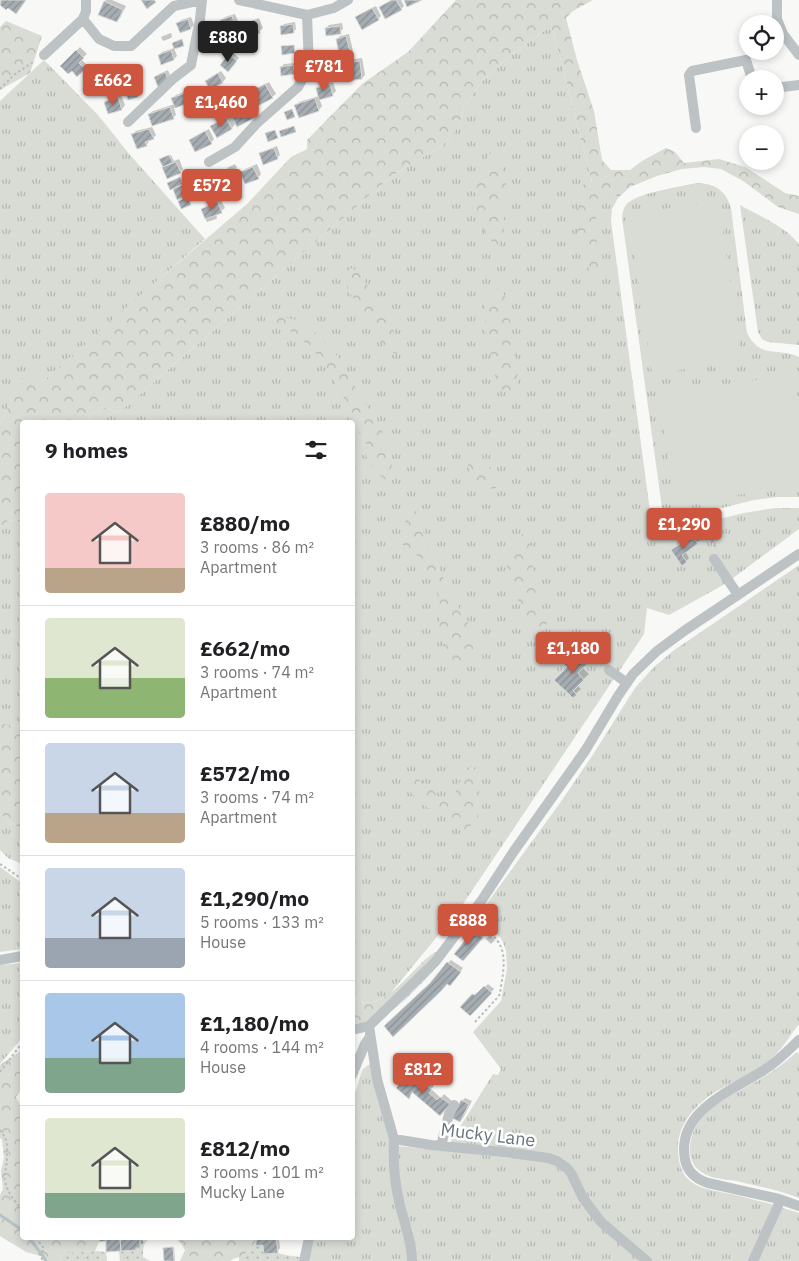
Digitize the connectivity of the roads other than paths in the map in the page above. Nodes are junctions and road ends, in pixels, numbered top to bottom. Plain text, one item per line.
1 (86, 0) edge
2 (202, 0) edge
3 (239, 0) edge
4 (348, 0) edge
5 (777, 0) edge
6 (307, 15) junction
7 (83, 18) junction
8 (44, 55) road end
9 (799, 55) edge
10 (749, 70) edge
11 (799, 85) edge
12 (784, 87) edge
13 (128, 122) dead end
14 (696, 128) dead end
15 (209, 162) dead end
16 (799, 554) edge
17 (714, 559) dead end
18 (738, 595) junction
19 (609, 670) dead end
20 (627, 683) junction
21 (20, 956) edge
22 (0, 960) edge
23 (355, 1030) edge
24 (369, 1032) junction
25 (799, 1040) edge
26 (355, 1067) edge
27 (454, 1105) dead end
28 (394, 1139) junction
29 (441, 1146) junction
30 (779, 1199) junction
31 (799, 1206) edge
32 (308, 1240) edge
33 (304, 1261) edge
34 (412, 1261) edge
35 (647, 1261) edge
36 (753, 1261) edge

1 - 7 street
2 - 7 street
2 - 13 street
3 - 6 street
4 - 6 street
5 - 9 street
6 - 15 street
7 - 8 street
10 - 14 street
11 - 12 street
16 - 18 street
17 - 18 street
18 - 20 street
19 - 20 street
20 - 24 street
21 - 22 street
23 - 24 street
24 - 26 street
24 - 28 street
25 - 30 street
27 - 29 street
28 - 29 street, Mucky Lane
28 - 34 street
29 - 35 street, Mucky Lane
30 - 31 street
30 - 36 street
32 - 33 street

